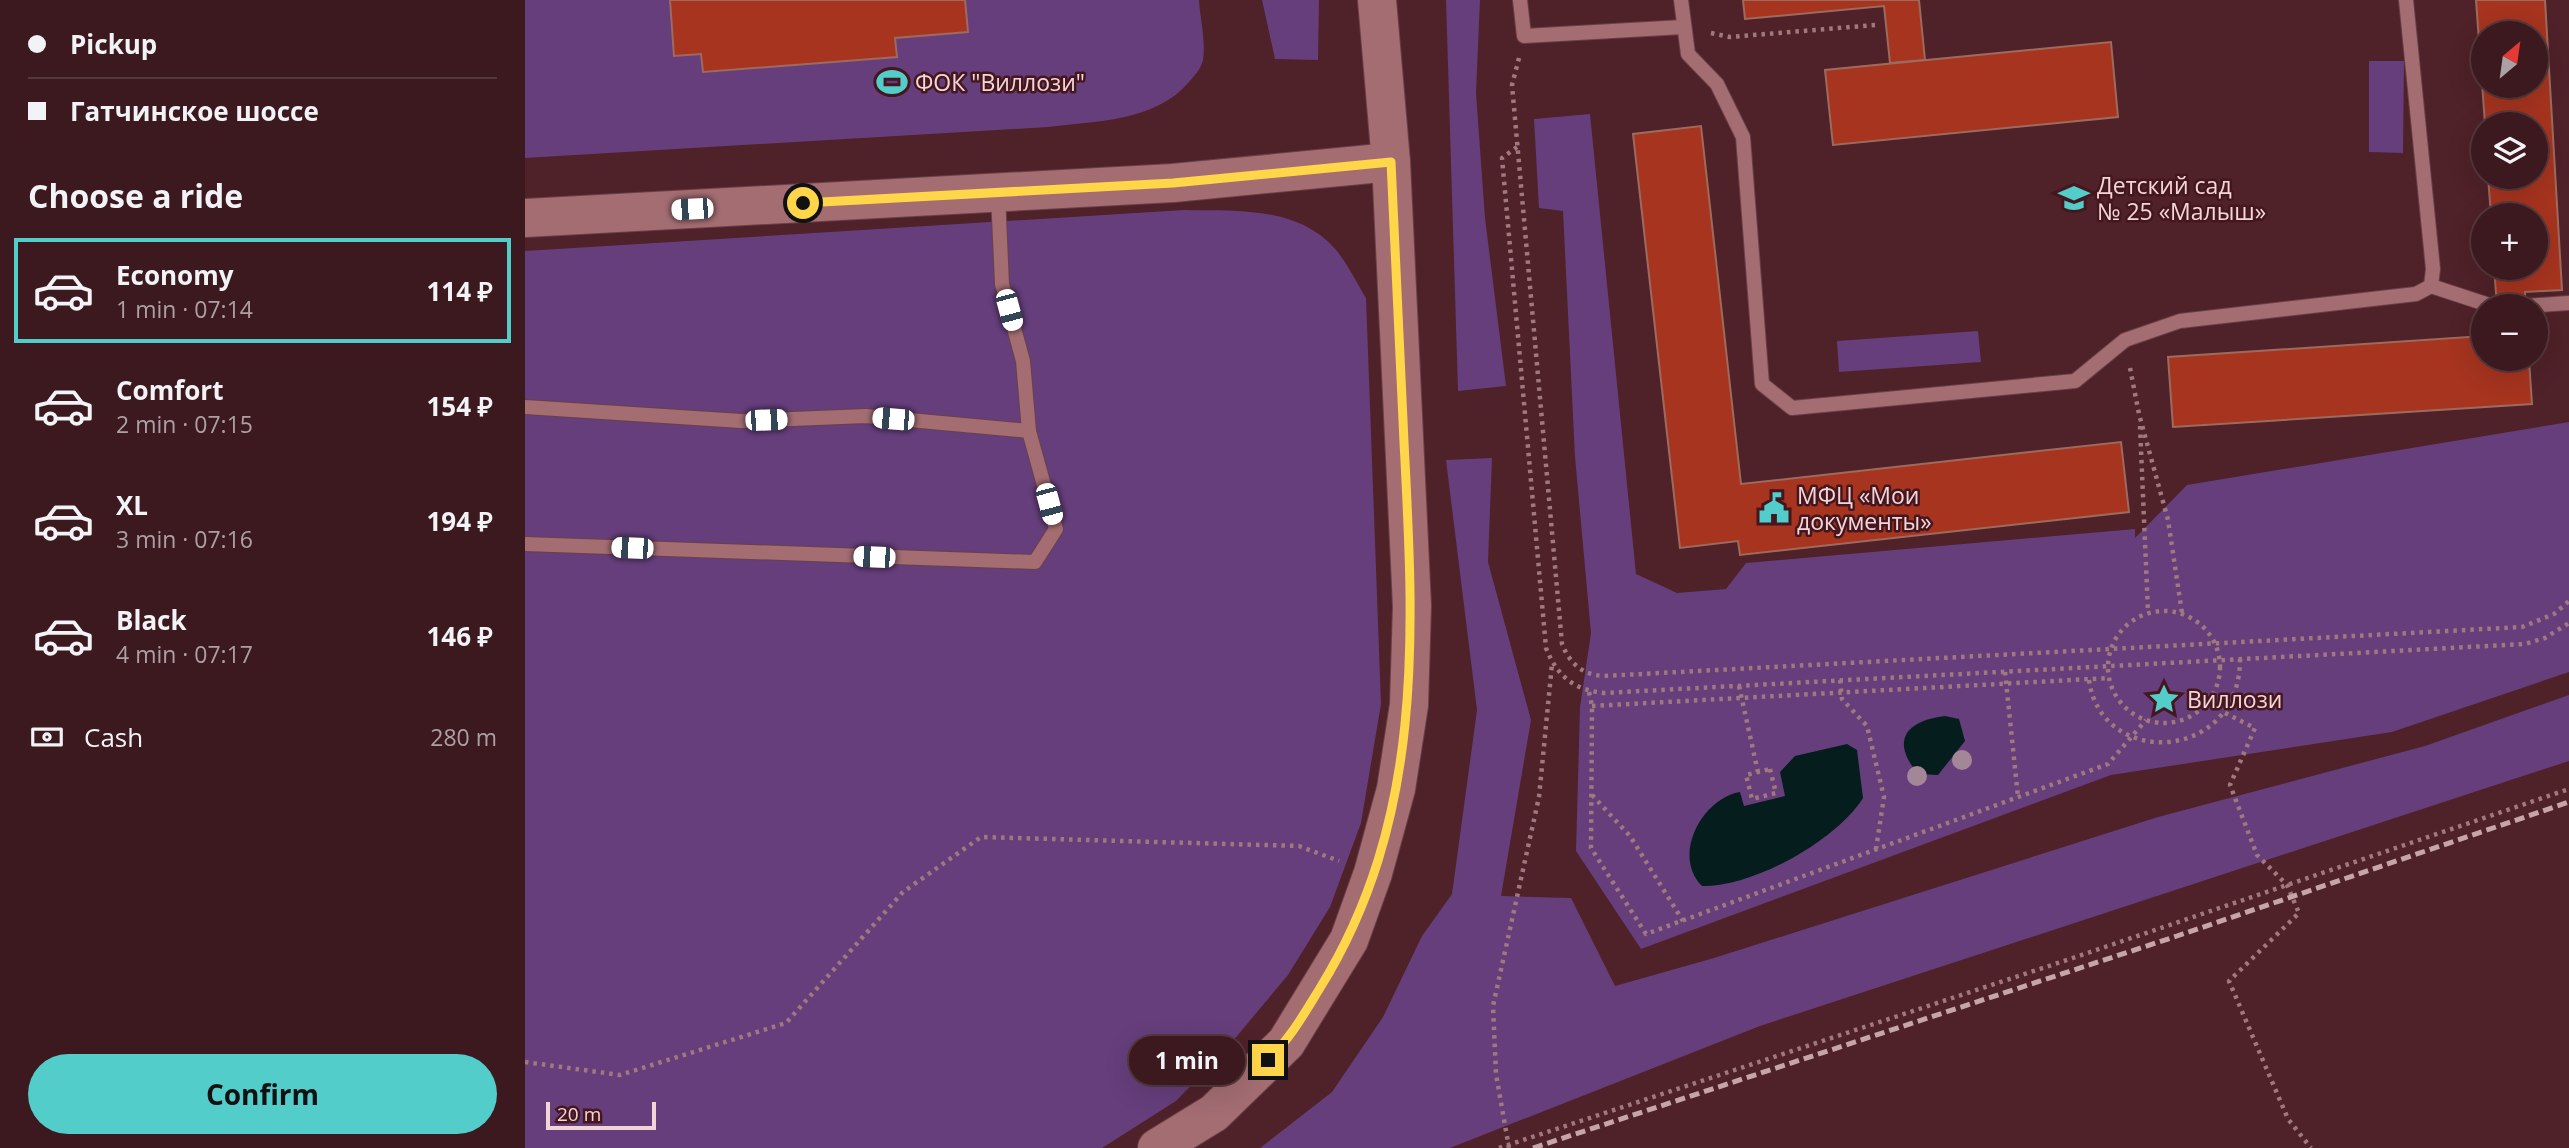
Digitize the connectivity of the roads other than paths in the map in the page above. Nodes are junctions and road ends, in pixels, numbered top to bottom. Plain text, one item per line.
1 (1377, 0) edge
2 (1520, 0) edge
3 (1681, 0) edge
4 (2406, 0) edge
5 (1683, 27) junction
6 (1391, 162) junction
7 (998, 192) junction
8 (525, 218) edge
9 (2431, 286) junction
10 (2471, 299) edge
11 (2569, 303) edge
12 (2548, 304) edge
13 (525, 407) edge
14 (1029, 431) junction
15 (525, 544) edge
16 (1157, 1148) edge

1 - 6 main road
2 - 5 lane
3 - 5 lane
4 - 9 lane
5 - 9 lane
6 - 7 main road
6 - 16 main road
7 - 8 main road
7 - 14 lane
9 - 10 lane
11 - 12 lane
13 - 14 lane
14 - 15 lane

